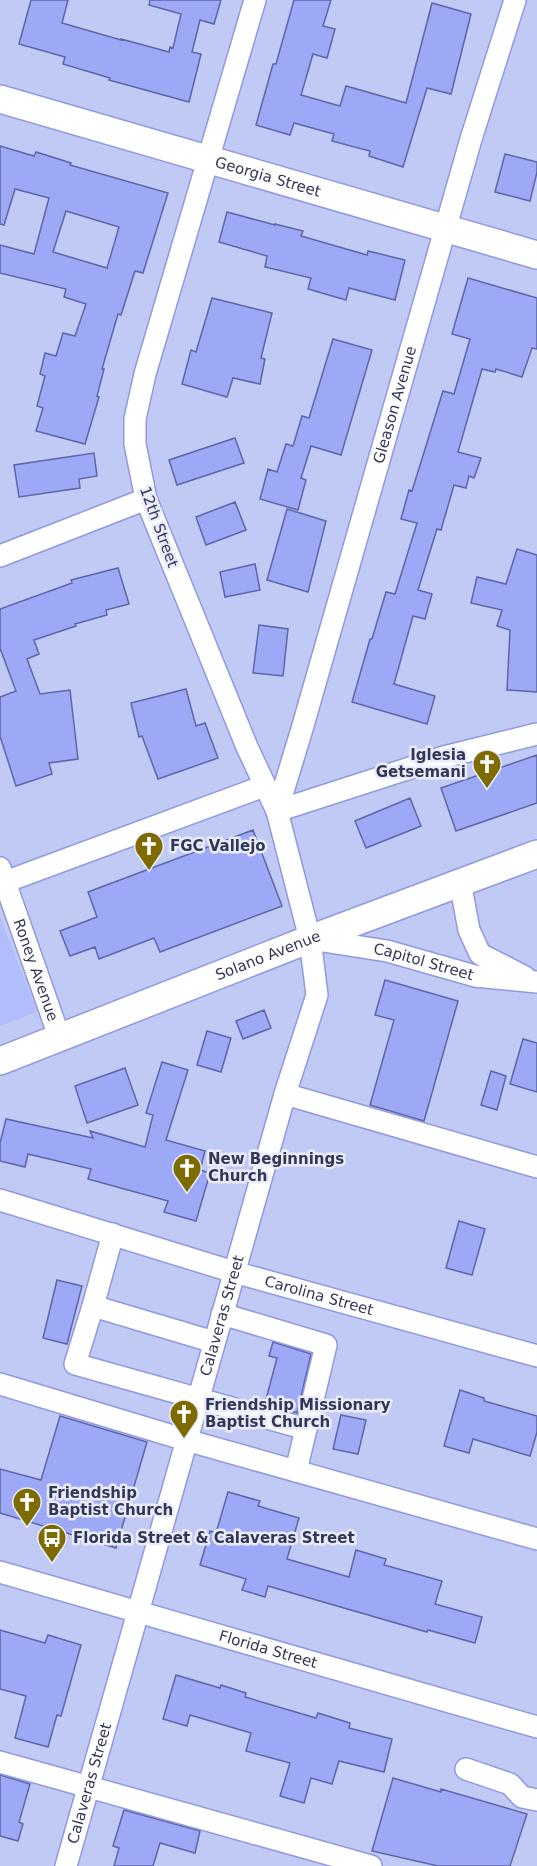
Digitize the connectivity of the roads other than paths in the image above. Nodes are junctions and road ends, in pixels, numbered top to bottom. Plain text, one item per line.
1 (255, 0) edge
2 (515, 0) edge
3 (0, 99) edge
4 (209, 159) junction
5 (446, 228) junction
6 (537, 255) edge
7 (146, 499) junction
8 (0, 556) edge
9 (537, 735) edge
10 (264, 786) junction
11 (277, 811) junction
12 (537, 854) edge
13 (3, 875) edge
14 (460, 882) junction
15 (310, 939) junction
16 (535, 982) edge
17 (60, 1038) junction
18 (0, 1061) edge
19 (285, 1094) junction
20 (537, 1167) edge
21 (0, 1200) edge
22 (113, 1234) junction
23 (234, 1272) junction
24 (93, 1306) junction
25 (222, 1314) junction
26 (214, 1342) junction
27 (537, 1356) edge
28 (0, 1384) edge
29 (198, 1400) junction
30 (306, 1429) junction
31 (186, 1440) junction
32 (296, 1471) junction
33 (537, 1539) edge
34 (0, 1572) edge
35 (138, 1612) junction
36 (537, 1726) edge
37 (0, 1762) edge
38 (466, 1769) dead end
39 (88, 1788) junction
40 (537, 1800) edge
41 (66, 1866) edge
42 (371, 1866) edge

1 - 4 street, 12th Street
2 - 5 street, Gleason Avenue
3 - 4 main road, Georgia Street
4 - 5 main road, Georgia Street
4 - 7 street, 12th Street
5 - 6 main road, Georgia Street
5 - 11 street, Gleason Avenue
7 - 8 street
7 - 10 street, 12th Street
9 - 11 street
10 - 11 street, 12th Street
10 - 13 street
11 - 15 street, 12th Street
12 - 14 main road, Solano Avenue
13 - 17 street, Roney Avenue
14 - 15 main road, Solano Avenue
14 - 16 street
15 - 16 street, Capitol Street
15 - 17 main road, Solano Avenue
15 - 19 street, Calaveras Street
17 - 18 main road, Solano Avenue
19 - 20 street
19 - 23 street, Calaveras Street
21 - 22 street, Carolina Street
22 - 23 street, Carolina Street
22 - 24 street
23 - 25 street, Calaveras Street
23 - 27 street, Carolina Street
24 - 26 street
24 - 29 street
25 - 26 street, Calaveras Street
25 - 30 street
26 - 29 street, Calaveras Street
28 - 31 street
29 - 30 street
29 - 31 street, Calaveras Street
30 - 32 street
31 - 32 street
31 - 35 street, Calaveras Street
32 - 33 street
34 - 35 street, Florida Street
35 - 36 street, Florida Street
35 - 39 street, Calaveras Street
37 - 39 street
38 - 40 street
39 - 41 street, Calaveras Street
39 - 42 street

